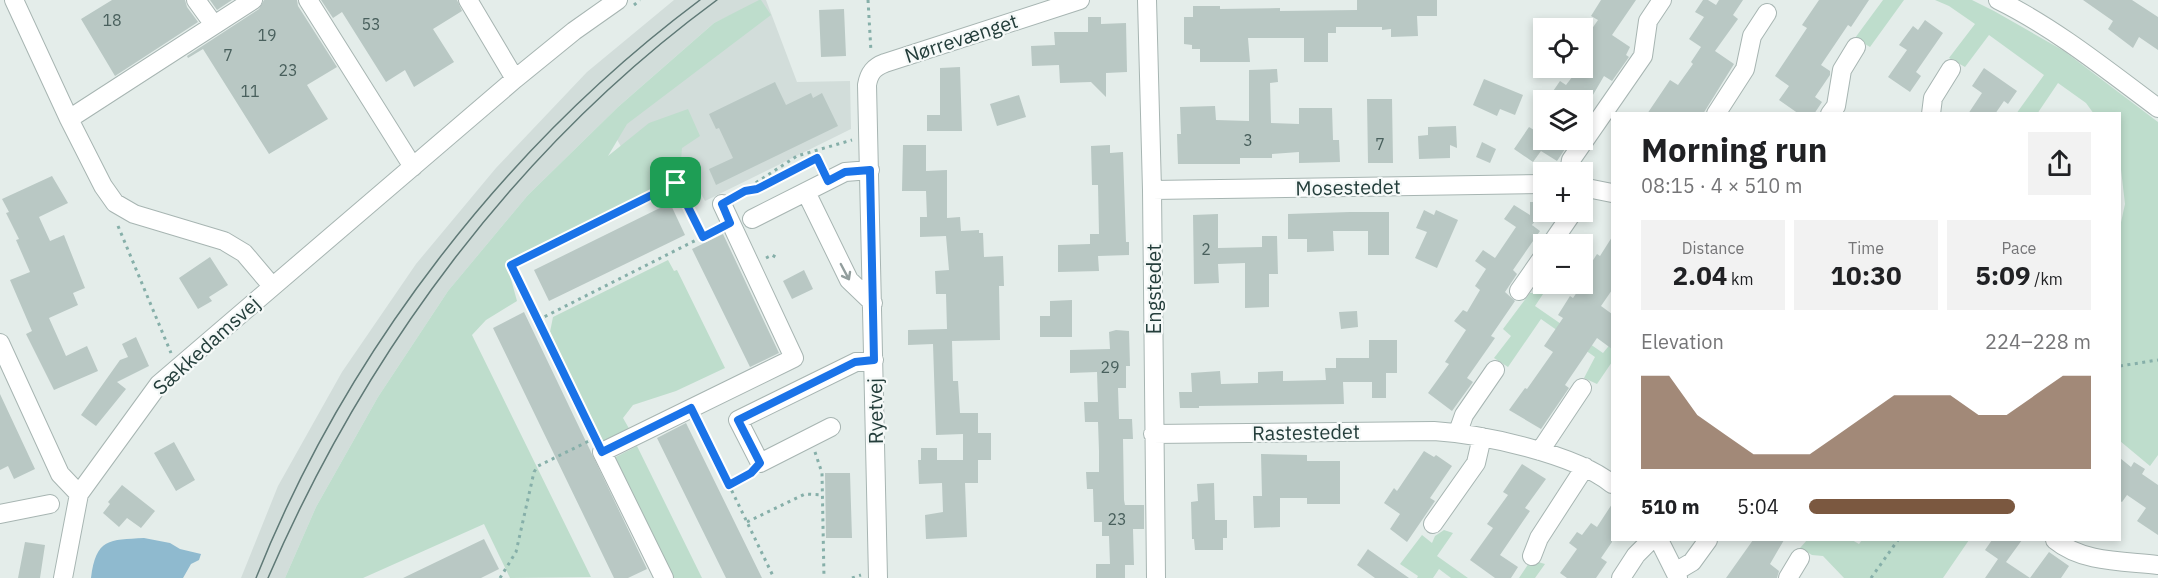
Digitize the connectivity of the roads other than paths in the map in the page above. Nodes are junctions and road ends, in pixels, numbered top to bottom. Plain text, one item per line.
1 (14, 0) edge
2 (196, 0) edge
3 (253, 0) edge
4 (308, 0) edge
5 (468, 0) edge
6 (618, 0) edge
7 (1080, 0) edge
8 (1147, 0) edge
9 (1662, 0) edge
10 (1998, 0) edge
11 (1767, 12) dead end
12 (214, 25) junction
13 (1856, 47) dead end
14 (876, 66) joint
15 (1951, 69) dead end
16 (515, 79) junction
17 (2158, 108) edge
18 (1717, 112) edge
19 (1832, 112) edge
20 (1931, 112) edge
21 (69, 119) junction
22 (1571, 162) edge
23 (413, 167) junction
24 (870, 170) junction
25 (1533, 184) edge
26 (1593, 189) edge
27 (1152, 190) junction
28 (806, 192) junction
29 (1611, 193) edge
30 (722, 204) road end
31 (752, 219) dead end
32 (1533, 271) edge
33 (272, 286) junction
34 (1519, 291) dead end
35 (873, 303) junction
36 (0, 343) edge
37 (874, 360) junction
38 (1495, 370) dead end
39 (1582, 388) dead end
40 (723, 393) junction
41 (738, 420) junction
42 (831, 427) dead end
43 (1458, 432) junction
44 (1154, 434) junction
45 (1482, 436) junction
46 (1540, 451) junction
47 (1585, 467) junction
48 (1611, 483) edge
49 (79, 494) junction
50 (51, 504) dead end
51 (0, 514) edge
52 (1433, 524) dead end
53 (1650, 541) edge
54 (1659, 541) edge
55 (1707, 541) edge
56 (2056, 541) edge
57 (1532, 556) dead end
58 (1800, 558) dead end
59 (2158, 565) edge
60 (1676, 575) edge
61 (63, 578) edge
62 (664, 578) edge
63 (878, 578) edge
64 (1156, 578) edge
65 (1622, 578) edge
66 (1788, 578) edge

1 - 21 street, Sækkedamsvej
2 - 12 street
3 - 12 street
4 - 23 street
5 - 16 street
6 - 16 street, Sækkedamsvej
7 - 14 street, Nørrevænget
8 - 27 street, Engstedet
9 - 22 street
10 - 17 street
11 - 18 street
12 - 21 street
13 - 19 street
14 - 24 street, Ryetvej
15 - 20 street
16 - 23 street, Sækkedamsvej
21 - 33 street, Sækkedamsvej
23 - 33 street, Sækkedamsvej
24 - 28 street
24 - 35 street, Ryetvej
25 - 27 street, Mosestedet
26 - 29 street
27 - 44 street, Engstedet
28 - 31 street
28 -> 35 street
30 - 40 street
32 - 34 street
33 - 49 street, Sækkedamsvej
35 - 37 street, Ryetvej
36 - 49 street
37 - 41 street
37 - 63 street, Ryetvej
38 - 43 street
39 - 46 street
40 - 41 street
40 - 62 street
41 - 42 street
43 - 44 street, Rastestedet
43 - 45 street, Rastestedet
44 - 64 street, Engstedet
45 - 46 street, Rastestedet
45 - 52 street
46 - 47 street, Rastestedet
47 - 48 street, Rastestedet
47 - 57 street
49 - 61 street
50 - 51 street
53 - 65 street
54 - 60 street
55 - 60 street
56 - 59 street
58 - 66 street

